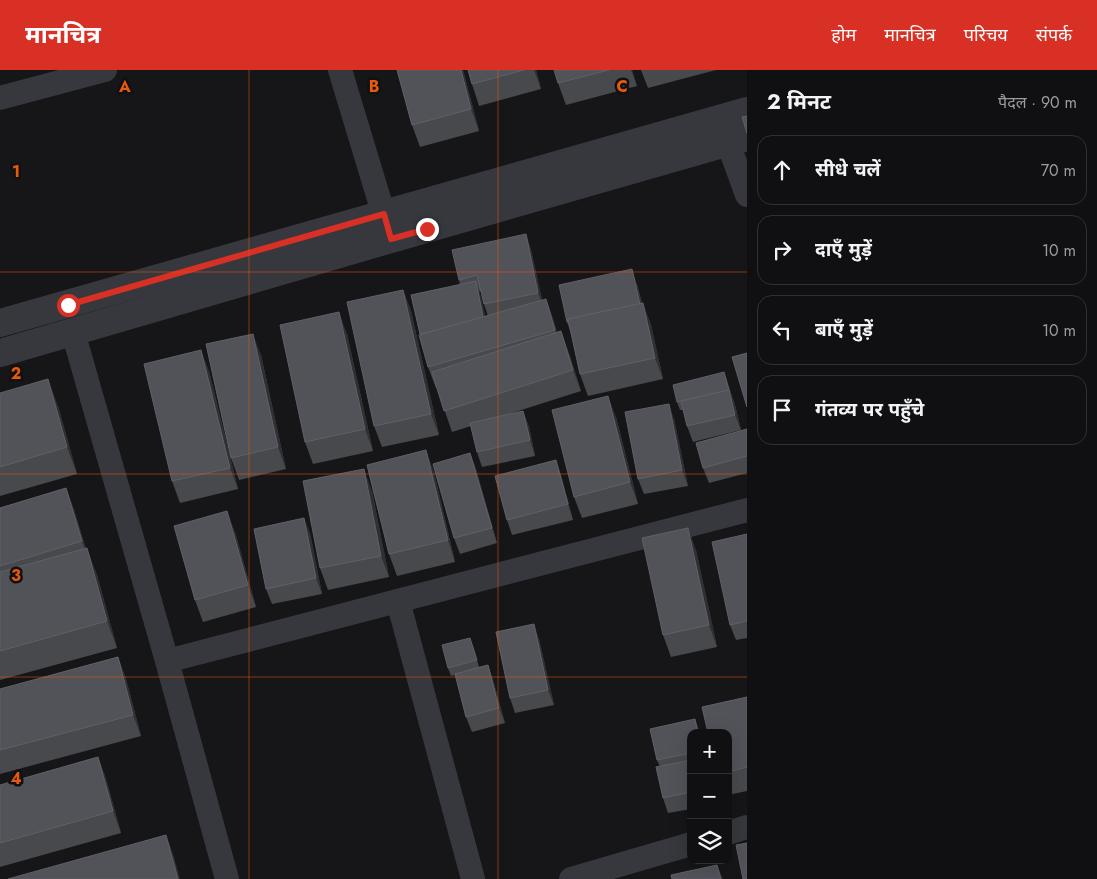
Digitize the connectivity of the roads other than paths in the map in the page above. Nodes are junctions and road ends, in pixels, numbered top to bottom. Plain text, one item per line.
1 (104, 70) edge
2 (340, 70) edge
3 (66, 75) edge
4 (0, 98) edge
5 (747, 111) edge
6 (738, 140) edge
7 (747, 195) edge
8 (388, 227) junction
9 (0, 323) edge
10 (73, 332) junction
11 (0, 353) edge
12 (747, 510) edge
13 (398, 601) junction
14 (167, 661) junction
15 (747, 828) edge
16 (732, 832) edge
17 (687, 845) edge
18 (227, 879) edge
19 (473, 879) edge
20 (571, 879) edge

1 - 3 street
2 - 8 street
3 - 4 street
5 - 8 street
6 - 7 street
6 - 8 street
8 - 9 street
8 - 10 street
10 - 11 street
10 - 14 street
12 - 13 street
13 - 14 street
13 - 19 street
14 - 18 street
15 - 16 street
17 - 20 street

